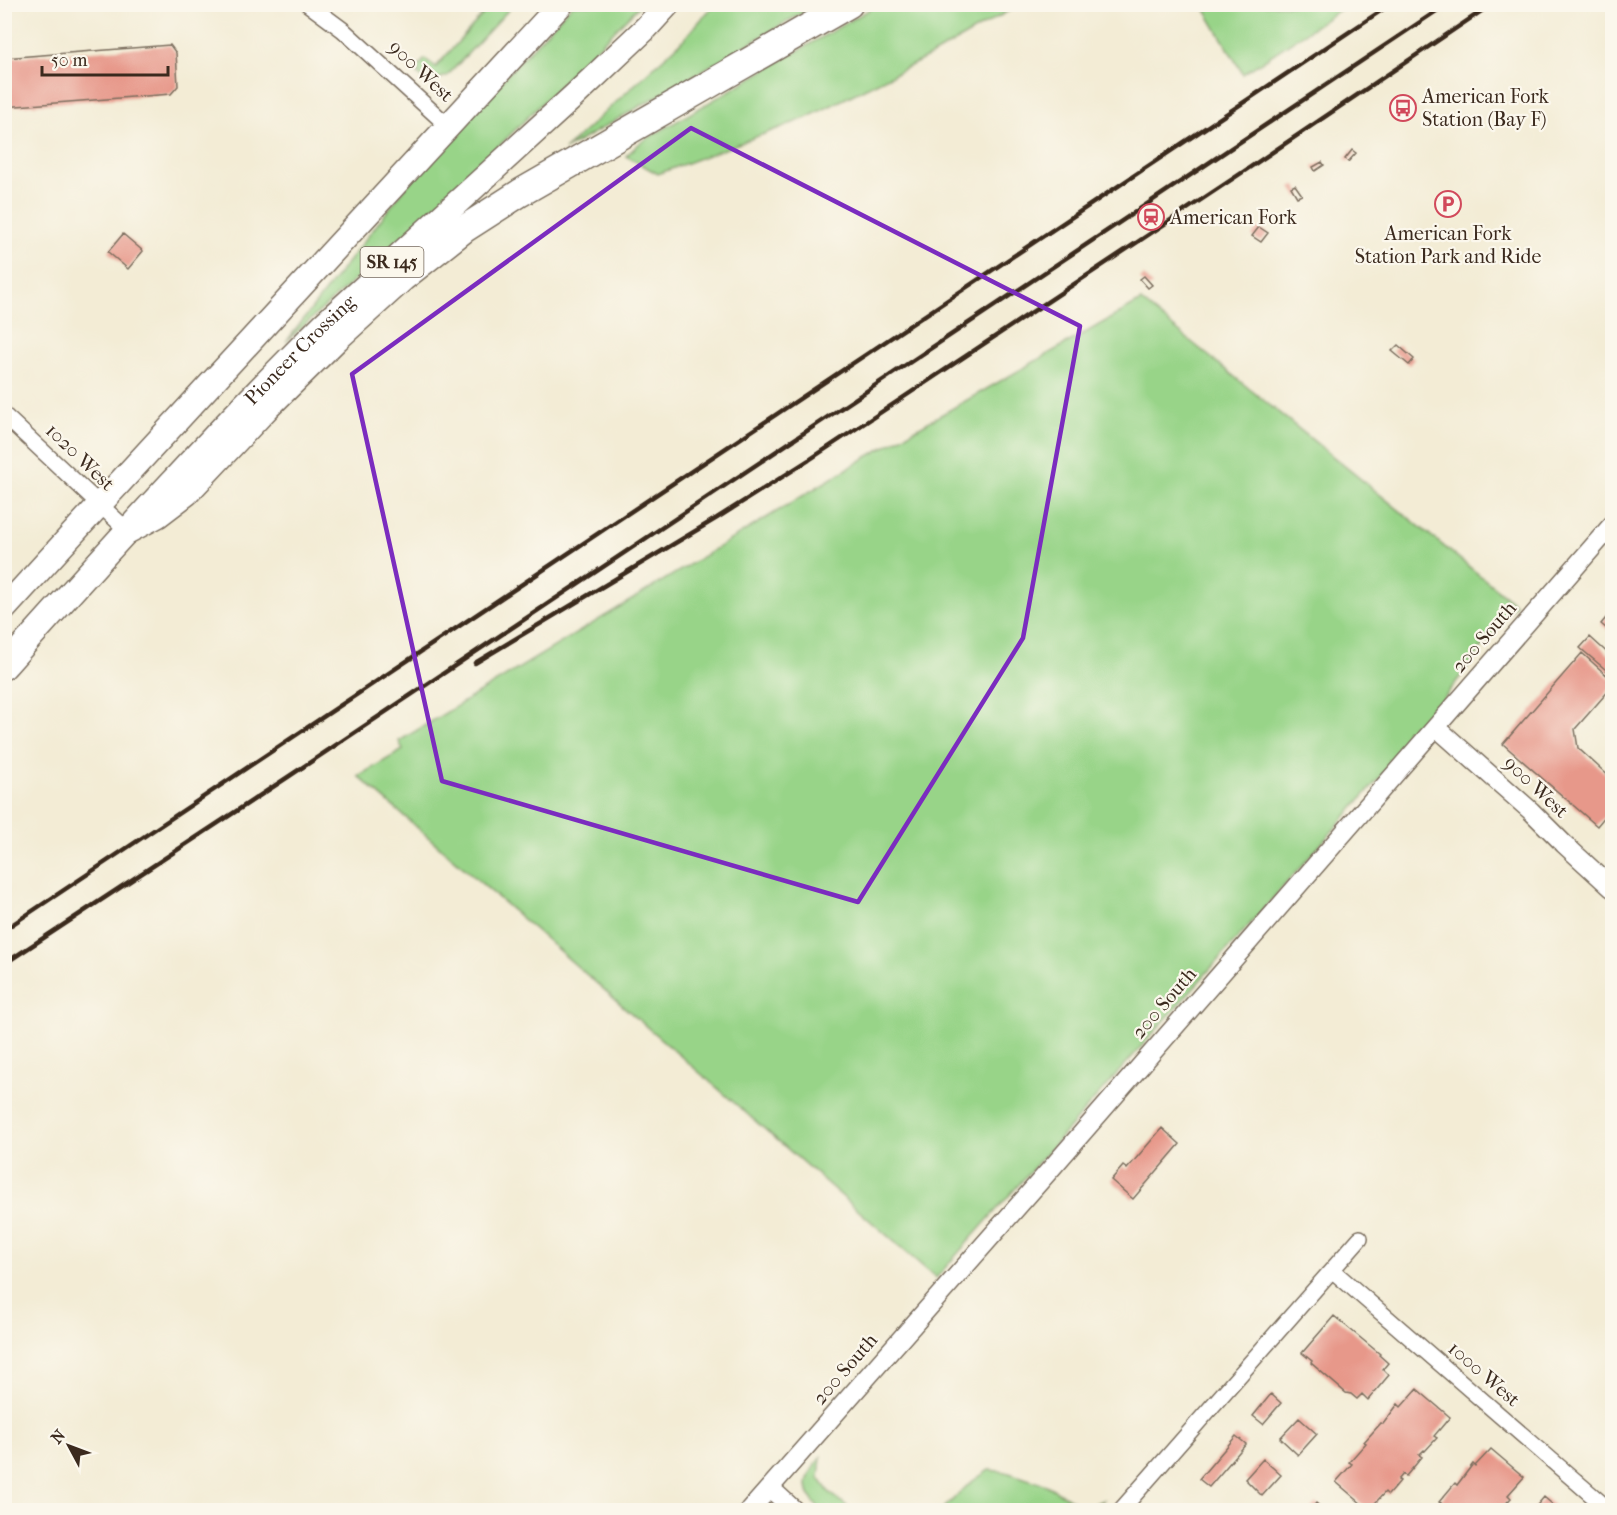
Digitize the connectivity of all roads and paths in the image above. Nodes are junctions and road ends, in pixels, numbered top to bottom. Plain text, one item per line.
1 (308, 4) edge
2 (561, 4) edge
3 (668, 4) edge
4 (849, 4) edge
5 (448, 126) junction
6 (4, 415) edge
7 (99, 505) junction
8 (1612, 525) edge
9 (127, 530) junction
10 (4, 609) edge
11 (4, 667) edge
12 (1436, 727) junction
13 (1610, 880) edge
14 (1360, 1238) dead end
15 (1332, 1270) junction
16 (770, 1488) junction
17 (750, 1510) edge
18 (794, 1510) edge
19 (1121, 1510) edge
20 (1608, 1510) edge

1 - 5 street, 900 West
2 - 5 highway, Pioneer Crossing / SR 145
3 - 9 highway, Pioneer Crossing / SR 145
4 - 9 highway
5 - 7 highway, Pioneer Crossing / SR 145
6 - 7 street, 1020 West
7 - 9 street, 1020 West
7 - 10 highway, Pioneer Crossing / SR 145
8 - 12 street, 200 South
9 - 11 highway, Pioneer Crossing / SR 145
12 - 13 street, 900 West
12 - 16 street, 200 South
14 - 15 street
15 - 19 street
15 - 20 street, 1000 West
16 - 17 street, 200 South
16 - 18 street

